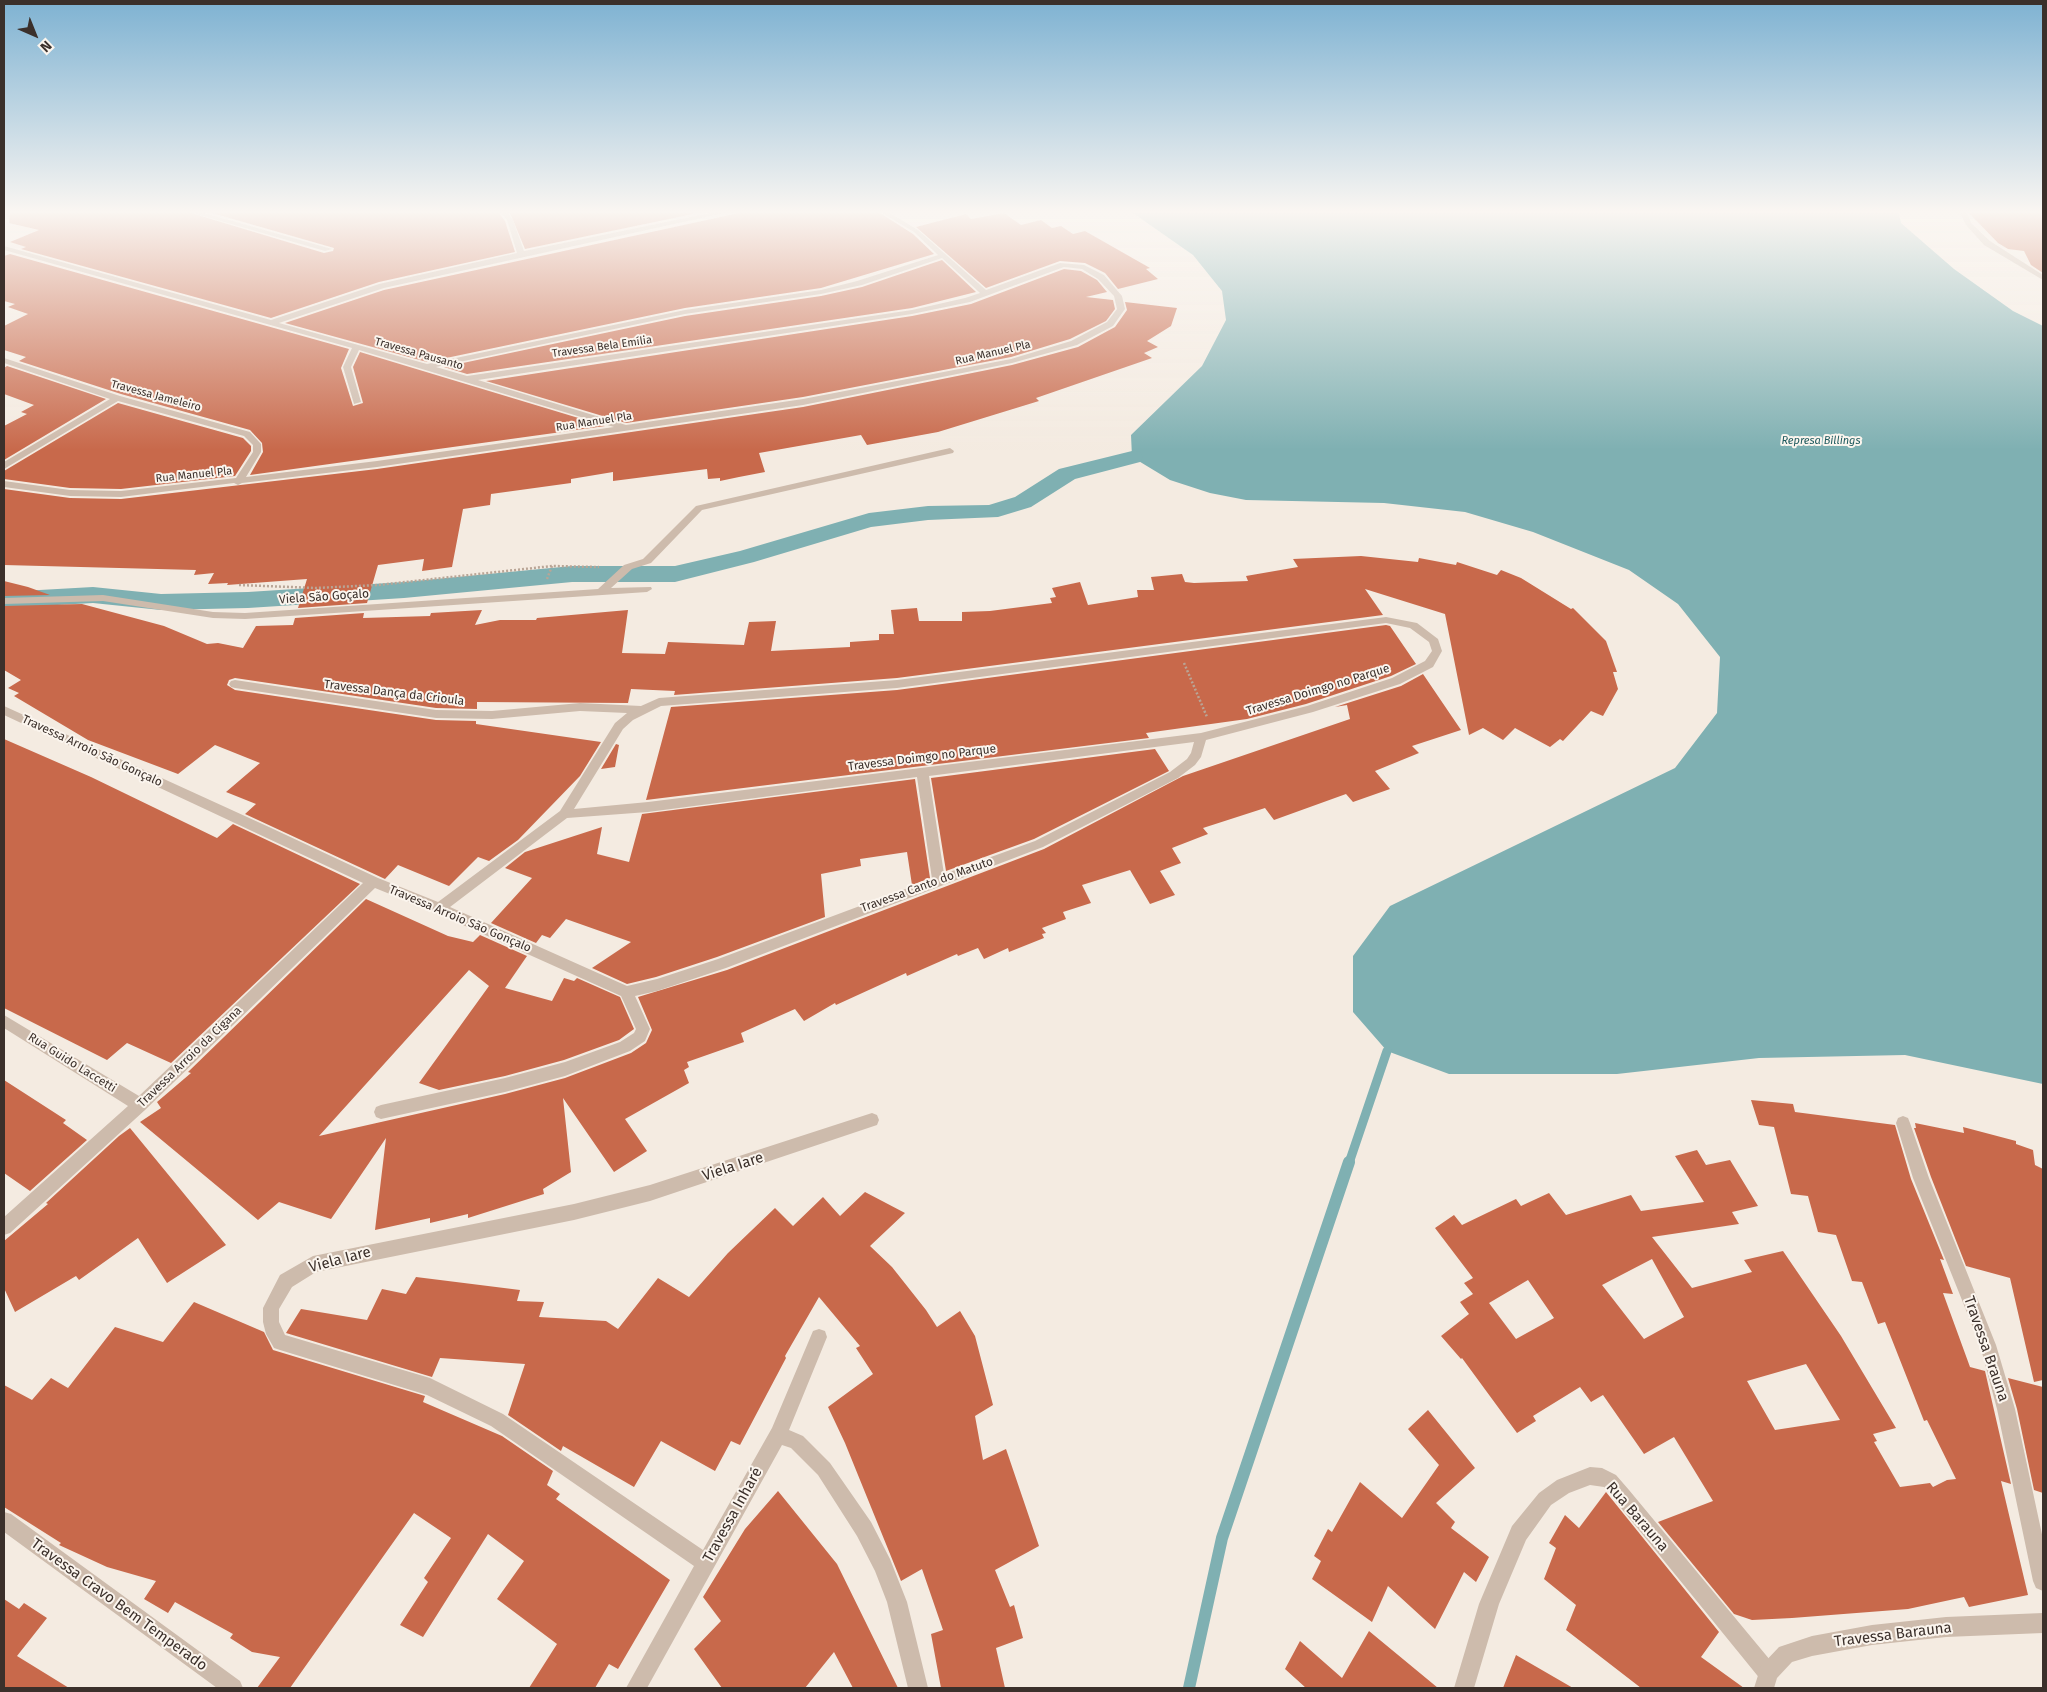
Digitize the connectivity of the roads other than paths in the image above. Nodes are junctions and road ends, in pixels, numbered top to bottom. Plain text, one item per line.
1 (160, 292) edge
2 (364, 292) edge
3 (814, 292) edge
4 (991, 292) edge
5 (1115, 292) edge
6 (986, 294) joint
7 (270, 323) junction
8 (356, 348) junction
9 (4, 360) edge
10 (425, 366) junction
11 (466, 379) junction
12 (117, 398) junction
13 (357, 402) dead end
14 (626, 428) junction
15 (950, 451) dead end
16 (4, 466) edge
17 (238, 482) junction
18 (4, 484) edge
19 (604, 589) junction
20 (647, 589) dead end
21 (4, 601) edge
22 (235, 684) dead end
23 (4, 710) edge
24 (641, 710) junction
25 (1201, 737) junction
26 (922, 772) junction
27 (564, 814) junction
28 (939, 880) junction
29 (373, 882) junction
30 (439, 908) junction
31 (626, 992) junction
32 (4, 1022) edge
33 (140, 1105) junction
34 (381, 1112) dead end
35 (872, 1120) dead end
36 (1903, 1123) dead end
37 (4, 1227) edge
38 (819, 1337) dead end
39 (778, 1434) junction
40 (4, 1521) edge
41 (706, 1563) junction
42 (2043, 1581) edge
43 (2043, 1624) edge
44 (1766, 1681) edge
45 (233, 1688) edge
46 (636, 1688) edge
47 (918, 1688) edge
48 (1464, 1688) edge

1 - 7 street, Travessa Pausanto
2 - 7 street
3 - 10 street
4 - 6 street, Travessa Bela Emília
5 - 14 street, Rua Manuel Pla
6 - 11 street, Travessa Bela Emília
7 - 8 street, Travessa Pausanto
8 - 10 street, Travessa Pausanto
8 - 13 street
9 - 12 street, Travessa Jameleiro
10 - 11 street, Travessa Pausanto
11 - 14 street, Travessa Pausanto
12 - 16 street
12 - 17 street, Travessa Jameleiro
14 - 17 street, Rua Manuel Pla
15 - 19 street
17 - 18 street, Rua Manuel Pla
19 - 20 street, Viela São Goçalo
19 - 21 street, Viela São Goçalo
22 - 24 street, Travessa Dança da Crioula
23 - 29 street, Travessa Arroio São Gonçalo
24 - 25 street, Travessa Doimgo no Parque
24 - 27 street
25 - 26 street, Travessa Doimgo no Parque
25 - 28 street, Travessa Canto do Matuto
26 - 27 street, Travessa Doimgo no Parque
26 - 28 street
27 - 30 street
28 - 31 street, Travessa Canto do Matuto
29 - 30 street, Travessa Arroio São Gonçalo
29 - 33 street, Travessa Arroio da Cigana
30 - 31 street, Travessa Arroio São Gonçalo
31 - 34 street
32 - 33 street, Rua Guido Laccetti
33 - 37 street, Travessa Arroio da Cigana
35 - 41 street, Viela Iare
36 - 42 street, Travessa Brauna
38 - 39 street, Travessa Inharé
39 - 41 street, Travessa Inharé
39 - 47 street
40 - 45 street, Travessa Cravo Bem Temperado
41 - 46 street, Travessa Inharé
43 - 44 street, Travessa Barauna
44 - 48 street, Rua Barauna

